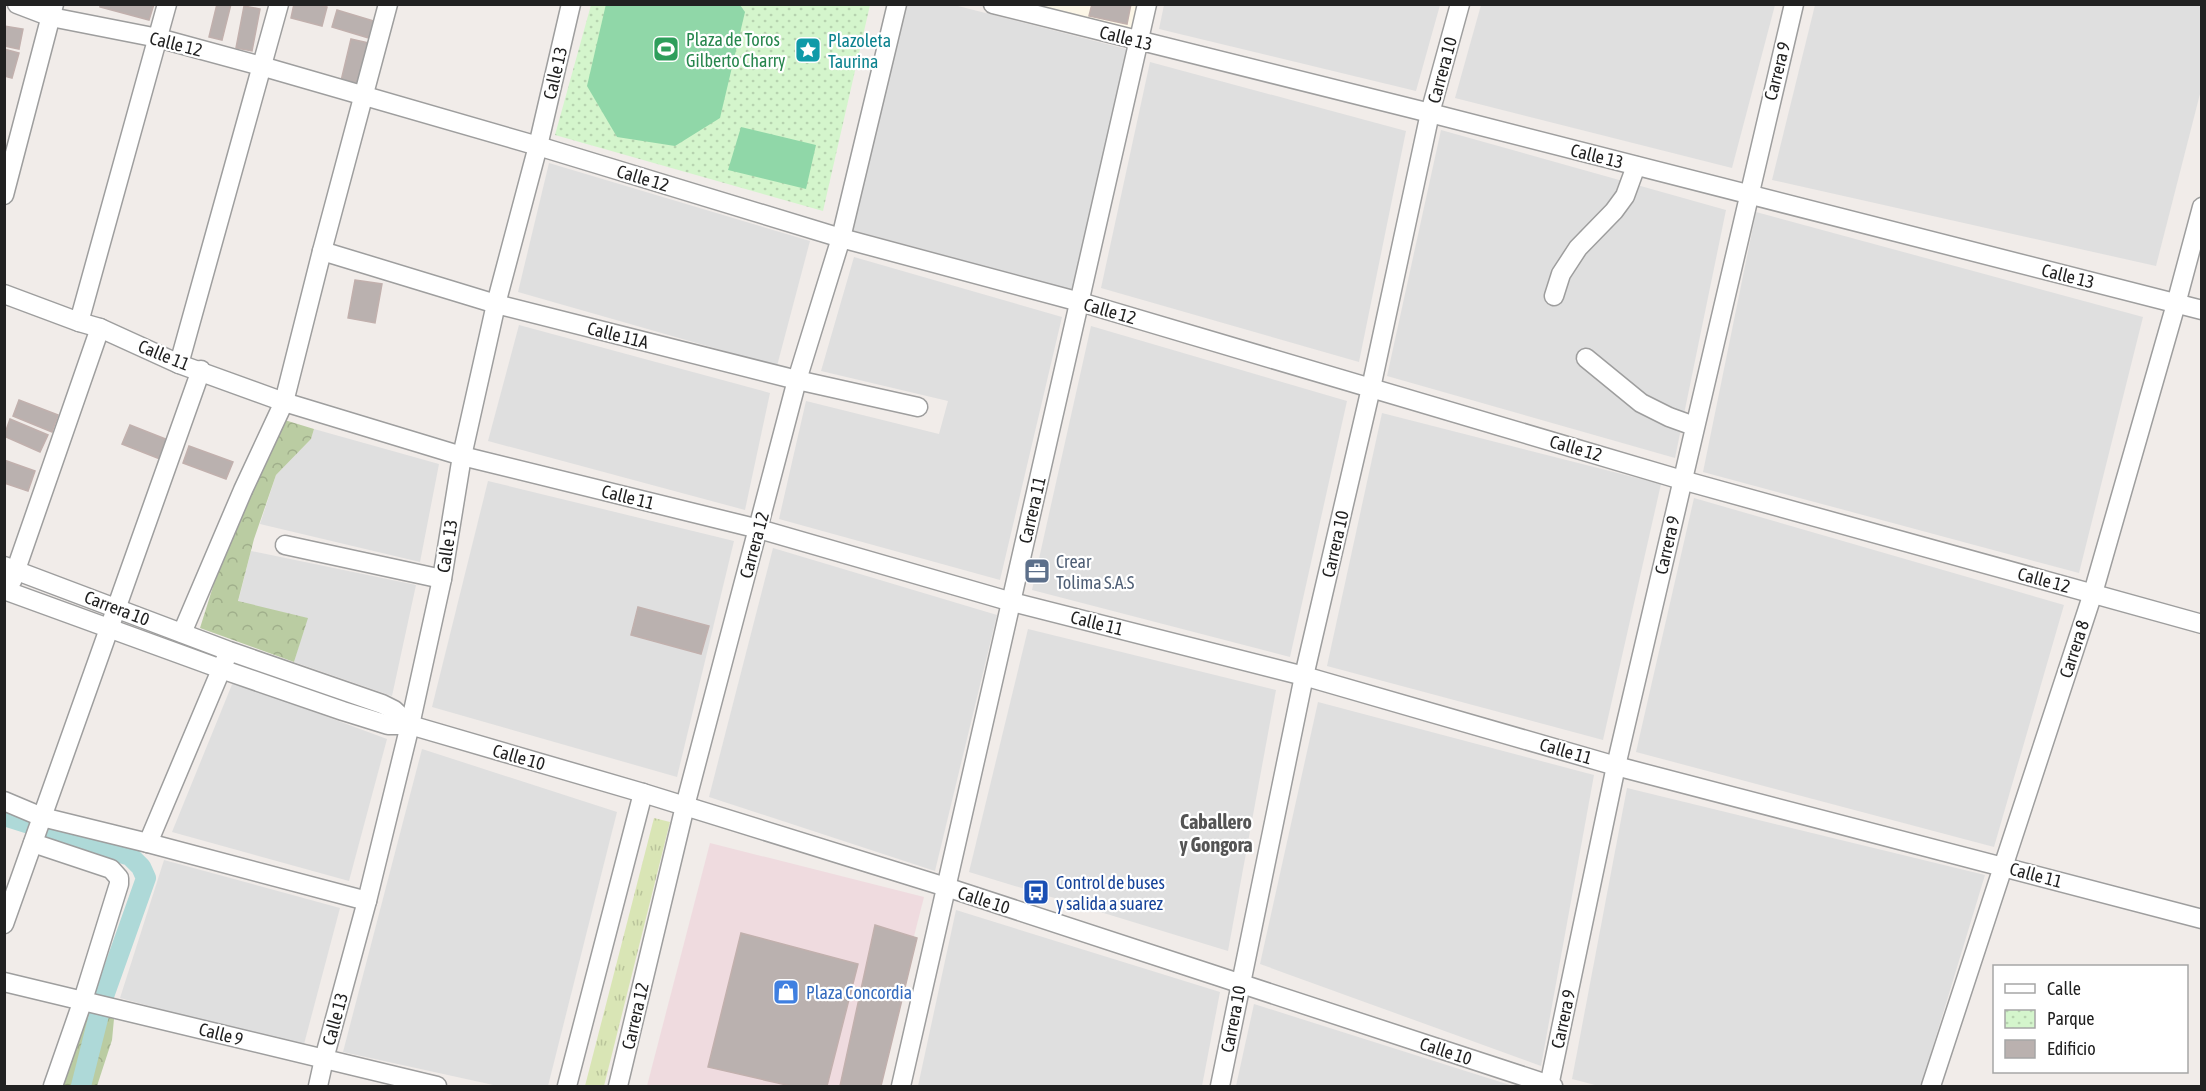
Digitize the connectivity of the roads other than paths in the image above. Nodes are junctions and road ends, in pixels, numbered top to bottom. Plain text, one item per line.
1 (17, 4) edge
2 (167, 4) edge
3 (279, 4) edge
4 (388, 4) edge
5 (571, 4) edge
6 (897, 4) edge
7 (993, 4) edge
8 (1148, 4) edge
9 (1460, 4) edge
10 (1794, 4) edge
11 (53, 11) edge
12 (158, 38) junction
13 (1139, 42) junction
14 (261, 66) junction
15 (363, 97) junction
16 (1430, 113) junction
17 (538, 146) junction
18 (1636, 166) junction
19 (4, 195) edge
20 (1748, 195) junction
21 (2202, 207) edge
22 (841, 238) junction
23 (322, 251) junction
24 (4, 294) edge
25 (1554, 296) dead end
26 (1080, 302) junction
27 (496, 304) junction
28 (2176, 304) junction
29 (2202, 310) edge
30 (79, 322) junction
31 (100, 328) junction
32 (1586, 358) dead end
33 (179, 364) junction
34 (201, 370) junction
35 (797, 381) junction
36 (1371, 388) junction
37 (284, 402) junction
38 (918, 407) dead end
39 (1694, 426) junction
40 (462, 456) junction
41 (1682, 480) junction
42 (759, 529) junction
43 (285, 545) dead end
44 (10, 568) edge
45 (442, 579) junction
46 (2093, 593) junction
47 (6, 594) edge
48 (1012, 602) junction
49 (117, 608) junction
50 (2202, 624) edge
51 (110, 628) junction
52 (182, 633) junction
53 (229, 651) junction
54 (221, 669) junction
55 (1304, 676) junction
56 (349, 693) junction
57 (343, 711) junction
58 (410, 725) junction
59 (1616, 766) junction
60 (643, 793) junction
61 (4, 801) edge
62 (685, 806) junction
63 (42, 817) junction
64 (33, 843) junction
65 (148, 843) junction
66 (2003, 866) junction
67 (946, 887) junction
68 (367, 901) junction
69 (2202, 919) edge
70 (4, 924) edge
71 (4, 982) edge
72 (1240, 982) junction
73 (85, 1000) junction
74 (324, 1059) junction
75 (53, 1086) edge
76 (318, 1086) edge
77 (437, 1086) edge
78 (567, 1086) edge
79 (618, 1086) edge
80 (901, 1086) edge
81 (1220, 1086) edge
82 (1550, 1086) edge
83 (1931, 1086) edge

1 - 11 street, Calle 12
2 - 12 street
3 - 14 street
4 - 15 street
5 - 17 street, Calle 13
6 - 22 street, Carrera 12
7 - 13 street, Calle 13
8 - 13 street, Carrera 11
9 - 16 street, Carrera 10
10 - 20 street, Carrera 9
11 - 12 street, Calle 12
11 - 19 street
12 - 14 street, Calle 12
12 - 30 street
13 - 16 street, Calle 13
13 - 26 street, Carrera 11
14 - 15 street, Calle 12
14 - 33 street
15 - 17 street, Calle 12
15 - 23 street
16 - 18 street, Calle 13
16 - 36 street, Carrera 10
17 - 22 street, Calle 12
17 - 27 street, Calle 13
18 - 20 street, Calle 13
18 - 25 street
20 - 28 street, Calle 13
20 - 39 street, Carrera 9
21 - 28 street, Carrera 8
22 - 26 street, Calle 12
22 - 35 street, Carrera 12
23 - 27 street, Calle 11A
23 - 37 street
24 - 30 street, Calle 11
26 - 36 street, Calle 12
26 - 48 street, Carrera 11
27 - 35 street, Calle 11A
27 - 40 street, Calle 13
28 - 29 street, Calle 13
28 - 46 street, Carrera 8
30 - 31 street, Calle 11
31 - 33 street, Calle 11
31 - 44 street
32 - 39 street
33 - 34 street, Calle 11
34 - 37 street, Calle 11
34 - 49 street
35 - 38 street, Calle 11A
35 - 42 street, Carrera 12
36 - 41 street, Calle 12
36 - 55 street, Carrera 10
37 - 40 street, Calle 11
37 - 52 street
39 - 41 street, Carrera 9
40 - 42 street, Calle 11
40 - 45 street, Calle 13
41 - 46 street, Calle 12
41 - 59 street, Carrera 9
42 - 48 street, Calle 11
42 - 62 street, Carrera 12
43 - 45 street
44 - 47 street
44 - 49 street, Carrera 10
45 - 58 street, Calle 13
46 - 50 street, Calle 12
46 - 66 street, Carrera 8
47 - 51 street, Carrera 10
48 - 55 street, Calle 11
48 - 67 street, Carrera 11
49 - 51 street
49 - 52 street, Carrera 10
51 - 54 street, Carrera 10
51 - 63 street
52 - 53 street, Carrera 10
53 - 54 street
53 - 56 street, Calle 10
54 - 57 street, Calle 10
54 - 65 street
55 - 59 street, Calle 11
55 - 72 street, Carrera 10
56 - 57 street
56 - 58 street, Calle 10
57 - 58 street, Calle 10
58 - 60 street, Calle 10
58 - 68 street, Calle 13
59 - 66 street, Calle 11
59 - 82 street, Carrera 9
60 - 62 street, Calle 10
60 - 78 street
61 - 63 street
62 - 67 street, Calle 10
62 - 79 street, Carrera 12
63 - 64 street
63 - 65 street
64 - 70 street
64 - 73 street
65 - 68 street
66 - 69 street, Calle 11
66 - 83 street, Carrera 8
67 - 72 street, Calle 10
67 - 80 street, Carrera 11
68 - 74 street, Calle 13
71 - 73 street, Calle 9
72 - 81 street, Carrera 10
72 - 82 street, Calle 10
73 - 74 street, Calle 9
73 - 75 street
74 - 76 street, Calle 13
74 - 77 street, Calle 9

